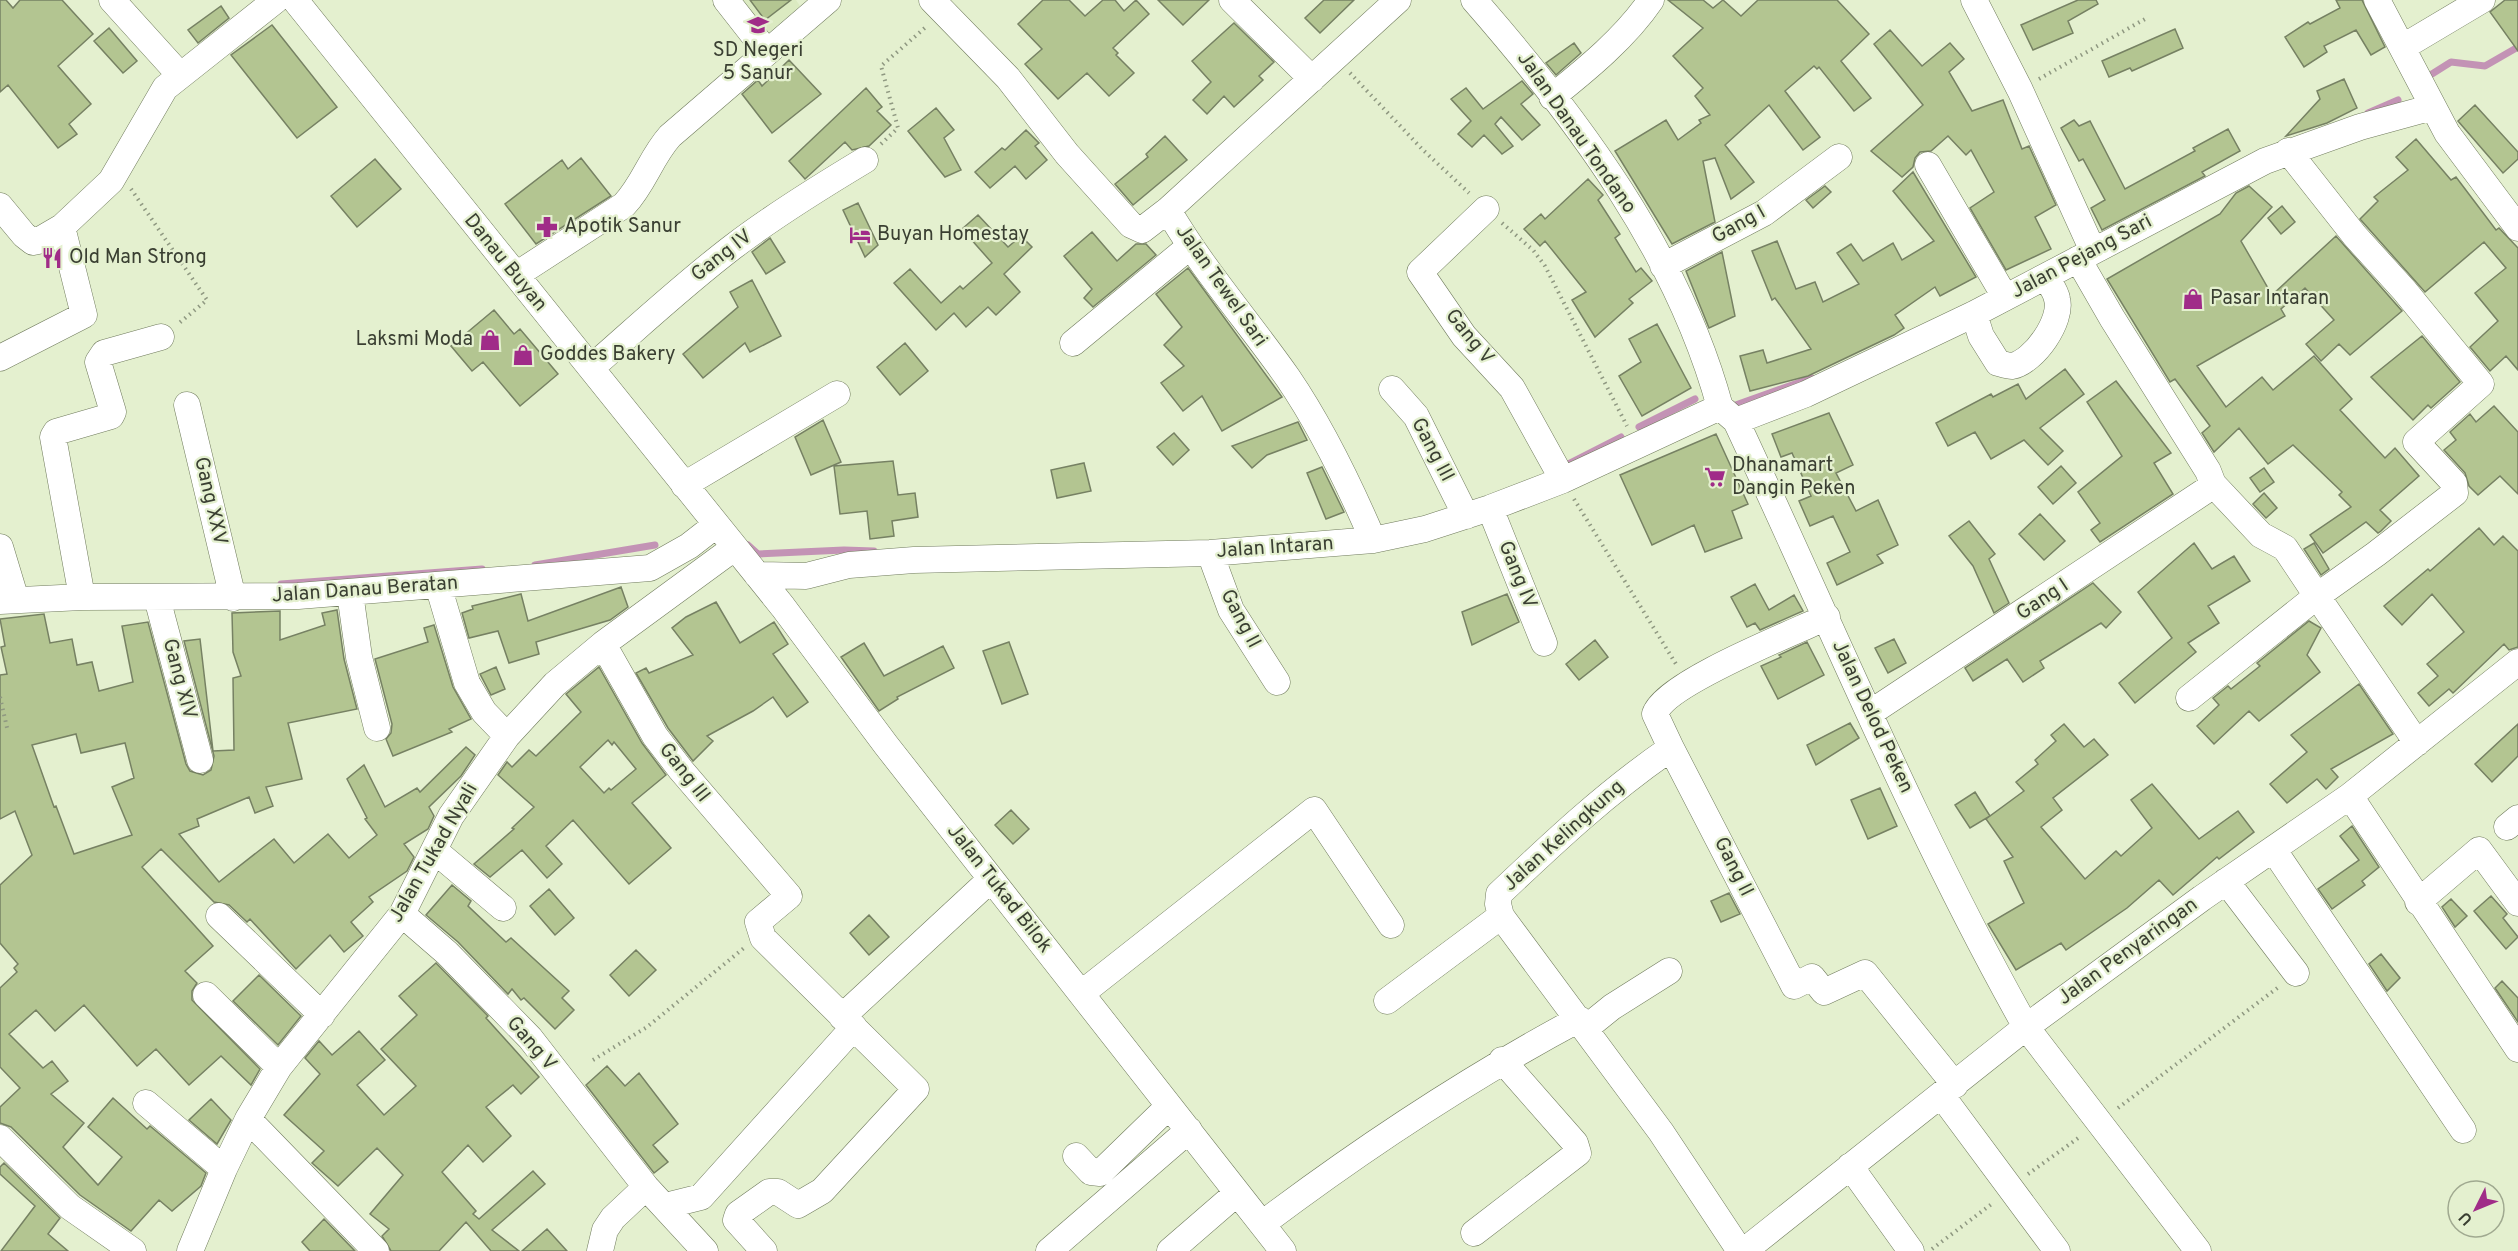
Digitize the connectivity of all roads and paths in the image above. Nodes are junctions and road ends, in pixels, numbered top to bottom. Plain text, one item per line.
1 (111, 0) edge
2 (276, 0) edge
3 (295, 0) edge
4 (726, 0) edge
5 (828, 0) edge
6 (1232, 0) edge
7 (1398, 0) edge
8 (1474, 0) edge
9 (1651, 0) edge
10 (1974, 0) edge
11 (2377, 0) edge
12 (2482, 0) edge
13 (938, 6) edge
14 (2145, 19) dead end
15 (2403, 47) junction
16 (766, 51) junction
17 (1335, 58) junction
18 (179, 74) junction
19 (1312, 79) junction
20 (2020, 90) junction
21 (1552, 97) junction
22 (2433, 107) junction
23 (2288, 151) junction
24 (1839, 157) dead end
25 (865, 160) joint
26 (1928, 165) dead end
27 (118, 168) junction
28 (0, 206) edge
29 (1486, 209) junction
30 (1168, 210) junction
31 (62, 227) junction
32 (2518, 228) edge
33 (1190, 247) junction
34 (2086, 255) junction
35 (1663, 266) junction
36 (516, 275) junction
37 (2046, 277) junction
38 (2005, 297) junction
39 (1974, 314) junction
40 (161, 337) joint
41 (1073, 343) dead end
42 (0, 358) edge
43 (591, 368) junction
44 (1392, 389) dead end
45 (837, 394) dead end
46 (187, 405) dead end
47 (1728, 414) junction
48 (1637, 446) junction
49 (1563, 480) junction
50 (684, 485) junction
51 (2214, 485) junction
52 (1478, 512) junction
53 (716, 525) junction
54 (1373, 540) junction
55 (689, 546) junction
56 (0, 547) edge
57 (734, 548) junction
58 (1210, 553) junction
59 (708, 568) junction
60 (757, 575) junction
61 (806, 576) junction
62 (438, 585) junction
63 (350, 593) junction
64 (2318, 596) junction
65 (82, 597) junction
66 (158, 598) junction
67 (233, 598) junction
68 (8, 601) edge
69 (783, 607) junction
70 (1827, 617) junction
71 (1544, 643) dead end
72 (603, 644) junction
73 (2518, 662) edge
74 (1277, 682) dead end
75 (1687, 682) junction
76 (0, 697) edge
77 (2189, 698) dead end
78 (1870, 713) junction
79 (377, 728) dead end
80 (8, 732) dead end
81 (507, 736) junction
82 (2417, 743) junction
83 (1671, 748) junction
84 (200, 760) dead end
85 (2350, 796) junction
86 (2272, 849) junction
87 (434, 850) junction
88 (991, 879) junction
89 (2226, 881) junction
90 (2418, 902) junction
91 (2518, 903) edge
92 (503, 908) dead end
93 (402, 914) junction
94 (219, 916) dead end
95 (1501, 916) junction
96 (1391, 925) dead end
97 (761, 934) junction
98 (1669, 971) dead end
99 (2296, 973) joint
100 (1082, 993) junction
101 (206, 995) dead end
102 (1388, 1001) dead end
103 (322, 1015) junction
104 (848, 1022) junction
105 (1582, 1023) junction
106 (2026, 1027) junction
107 (2518, 1049) edge
108 (592, 1060) dead end
109 (1502, 1060) junction
110 (279, 1067) junction
111 (1948, 1090) junction
112 (146, 1103) dead end
113 (1169, 1106) junction
114 (248, 1119) junction
115 (2100, 1122) junction
116 (1189, 1130) junction
117 (2463, 1130) dead end
118 (0, 1138) edge
119 (1076, 1156) dead end
120 (1850, 1166) junction
121 (224, 1169) junction
122 (2020, 1181) junction
123 (646, 1186) junction
124 (1238, 1193) junction
125 (36, 1196) dead end
126 (665, 1206) junction
127 (1262, 1224) junction
128 (1474, 1233) dead end
129 (116, 1251) edge
130 (133, 1251) edge
131 (190, 1251) edge
132 (376, 1251) edge
133 (600, 1251) edge
134 (705, 1251) edge
135 (764, 1251) edge
136 (1049, 1251) edge
137 (1170, 1251) edge
138 (1283, 1251) edge
139 (1742, 1251) edge
140 (1911, 1251) edge
141 (1929, 1251) edge
142 (2057, 1251) edge
143 (2198, 1251) edge

1 - 18 street
2 - 18 street
3 - 36 street, Danau Buyan
4 - 16 street
5 - 16 street
6 - 19 street
7 - 17 street, Jalan Tewel Sari
8 - 21 street, Jalan Danau Tondano
9 - 21 street
10 - 20 street
11 - 15 street
12 - 15 street
13 - 25 path
13 - 30 street
14 - 20 path
15 - 22 street
16 - 36 street
17 - 19 street, Jalan Tewel Sari
17 - 29 path
18 - 27 street
19 - 30 street, Jalan Tewel Sari
20 - 34 street
21 - 35 street, Jalan Danau Tondano
22 - 23 street, Jalan Pejang Sari
22 - 32 street
23 - 34 street, Jalan Pejang Sari
23 - 64 street
24 - 35 street, Gang I
25 - 43 street, Gang IV
26 - 38 street
27 - 31 street
27 - 40 path
28 - 31 street
29 - 48 path
29 - 49 street, Gang V
30 - 33 street, Jalan Tewel Sari
31 - 42 street
33 - 41 street
33 - 54 street, Jalan Tewel Sari
34 - 37 street, Jalan Pejang Sari
34 - 51 street
35 - 47 street, Jalan Danau Tondano
36 - 43 street, Danau Buyan
37 - 38 street, Jalan Pejang Sari
37 - 39 street
38 - 39 street, Jalan Pejang Sari
39 - 47 street, Jalan Pejang Sari
40 - 65 street
43 - 50 street, Danau Buyan
44 - 52 street, Gang III
45 - 50 street
46 - 67 street, Gang XXV
47 - 48 street, Jalan Intaran
47 - 70 street, Jalan Delod Peken
48 - 49 street, Jalan Intaran
49 - 52 street, Jalan Intaran
49 - 75 path
50 - 53 street, Danau Buyan
51 - 64 street
51 - 78 street, Gang I
52 - 54 street, Jalan Intaran
52 - 71 street, Gang IV
53 - 55 street, Jalan Danau Beratan
53 - 57 street, Jalan Tukad Bilok
54 - 58 street, Jalan Intaran
55 - 59 street
55 - 62 street, Jalan Danau Beratan
56 - 68 street
57 - 59 street, Jalan Tukad Nyali
57 - 60 street, Jalan Tukad Bilok
58 - 61 street, Jalan Intaran
58 - 74 street, Gang II
59 - 72 street, Jalan Tukad Nyali
60 - 61 street, Jalan Intaran
60 - 69 street, Jalan Tukad Bilok
61 - 69 street
62 - 63 street, Jalan Danau Beratan
62 - 81 street
63 - 67 street, Jalan Danau Beratan
63 - 79 street
64 - 77 street
64 - 82 street
65 - 66 street, Jalan Danau Beratan
65 - 68 street, Jalan Danau Beratan
66 - 67 street, Jalan Danau Beratan
66 - 84 street, Gang XIV
69 - 88 street, Jalan Tukad Bilok
70 - 75 street
70 - 78 street, Jalan Delod Peken
72 - 81 street, Jalan Tukad Nyali
72 - 97 street, Gang III
73 - 82 street, Jalan Penyaringan
75 - 83 street
76 - 80 path
78 - 106 street, Jalan Delod Peken
81 - 87 street, Jalan Tukad Nyali
82 - 85 street, Jalan Penyaringan
83 - 95 street, Jalan Kelingkung
83 - 111 street, Gang II
85 - 86 street, Jalan Penyaringan
85 - 90 street
86 - 89 street, Jalan Penyaringan
86 - 117 street
87 - 92 street
87 - 93 street, Jalan Tukad Nyali
88 - 100 street, Jalan Tukad Bilok
88 - 104 street
89 - 99 street
89 - 106 street, Jalan Penyaringan
90 - 91 street
90 - 107 street
93 - 103 street, Jalan Tukad Nyali
93 - 123 street, Gang V
94 - 103 street
95 - 102 street
95 - 105 street, Jalan Kelingkung
96 - 100 street
97 - 104 street
97 - 108 path
98 - 105 street
99 - 115 path
100 - 113 street, Jalan Tukad Bilok
101 - 110 street
103 - 110 street, Jalan Tukad Nyali
104 - 126 street
104 - 135 street
105 - 109 street
105 - 139 street, Jalan Kelingkung
106 - 111 street, Jalan Penyaringan
106 - 115 street, Jalan Delod Peken
109 - 127 street
109 - 128 street
110 - 114 street, Jalan Tukad Nyali
111 - 120 street, Jalan Penyaringan
111 - 122 street
112 - 121 street
113 - 116 street, Jalan Tukad Bilok
113 - 119 street
114 - 121 street, Jalan Tukad Nyali
114 - 132 street
115 - 122 path
115 - 143 street, Jalan Delod Peken
116 - 124 street, Jalan Tukad Bilok
116 - 136 street
118 - 130 street
120 - 139 street, Jalan Penyaringan
120 - 140 street
121 - 131 street, Jalan Tukad Nyali
122 - 141 path
122 - 142 street
123 - 126 street, Gang V
123 - 133 street
124 - 127 street, Jalan Tukad Bilok
124 - 137 street
125 - 129 street
126 - 134 street, Gang V
127 - 138 street, Jalan Tukad Bilok

